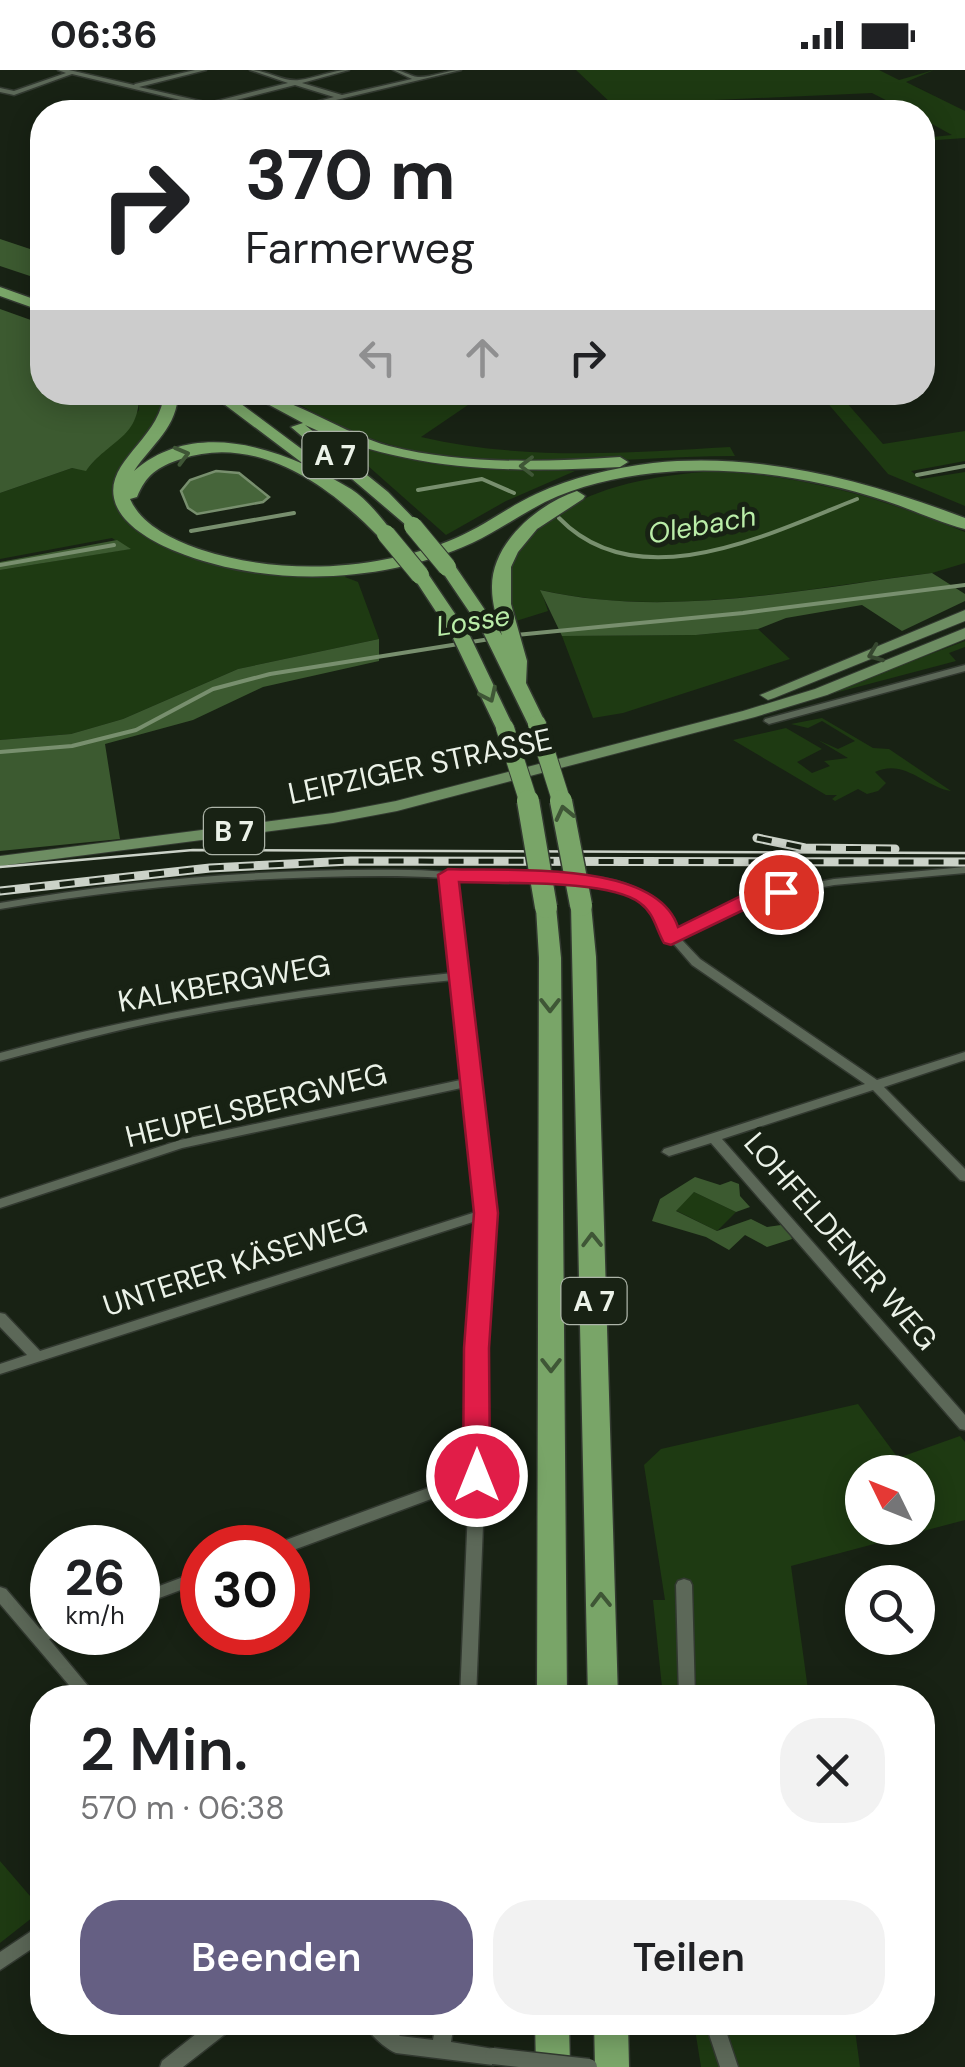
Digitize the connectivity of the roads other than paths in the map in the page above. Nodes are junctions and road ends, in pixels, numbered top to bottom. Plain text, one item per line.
1 (60, 70) edge
2 (84, 70) edge
3 (203, 70) edge
4 (253, 70) edge
5 (346, 70) edge
6 (396, 70) edge
7 (458, 70) edge
8 (72, 72) junction
9 (418, 79) junction
10 (292, 84) junction
11 (134, 86) junction
12 (0, 90) edge
13 (342, 98) junction
14 (197, 100) edge
15 (223, 100) edge
16 (333, 100) edge
17 (0, 277) edge
18 (30, 288) edge
19 (0, 291) edge
20 (30, 302) edge
21 (172, 405) edge
22 (233, 405) edge
23 (268, 405) edge
24 (279, 405) edge
25 (695, 462) junction
26 (356, 503) junction
27 (965, 513) edge
28 (965, 524) edge
29 (965, 615) edge
30 (965, 632) edge
31 (514, 662) junction
32 (965, 668) edge
33 (769, 721) dead end
34 (670, 733) junction
35 (0, 860) edge
36 (965, 870) edge
37 (448, 875) junction
38 (0, 906) edge
39 (671, 939) junction
40 (459, 976) junction
41 (965, 1056) edge
42 (0, 1058) edge
43 (470, 1082) junction
44 (875, 1085) junction
45 (715, 1138) junction
46 (669, 1152) dead end
47 (965, 1176) edge
48 (0, 1204) edge
49 (486, 1213) junction
50 (0, 1318) edge
51 (38, 1357) junction
52 (0, 1369) edge
53 (965, 1425) edge
54 (477, 1476) junction
55 (310, 1537) edge
56 (684, 1585) dead end
57 (0, 1593) edge
58 (30, 1620) edge
59 (60, 1655) edge
60 (81, 1685) edge
61 (469, 1685) edge
62 (552, 1685) edge
63 (603, 1685) edge
64 (686, 1685) edge
65 (30, 1941) edge
66 (0, 1962) edge
67 (210, 2035) edge
68 (386, 2035) edge
69 (444, 2035) edge
70 (552, 2035) edge
71 (611, 2035) edge
72 (718, 2035) edge
73 (442, 2050) junction
74 (169, 2067) edge
75 (552, 2067) edge
76 (589, 2067) edge
77 (612, 2067) edge
78 (729, 2067) edge

1 - 8 street
2 - 8 street
3 - 11 street
4 - 10 street
5 - 10 street
6 - 9 street
7 - 9 street
8 - 11 street
8 - 12 street
9 - 13 street
10 - 13 street
10 - 15 street
11 - 14 street
13 - 16 street
17 - 18 highway
19 - 20 highway
21 - 25 highway
22 - 26 highway, A 7
23 - 31 highway, A 7, bridge
25 -> 24 highway
25 -> 26 highway
25 - 27 highway
25 - 28 highway
25 - 31 highway
26 -> 62 highway, A 7, bridge
29 -> 34 main road, LEIPZIGER STRASSE / B 7
30 - 34 main road, LEIPZIGER STRASSE / B 7
63 -> 31 highway, A 7, bridge
32 - 33 street
34 - 35 main road, LEIPZIGER STRASSE / B 7
36 - 39 street
37 - 38 street
37 - 39 street
37 - 40 street
39 - 44 street
40 - 42 street, KALKBERGWEG
40 - 43 street
41 - 44 street
43 - 48 street, HEUPELSBERGWEG
43 - 49 street
44 - 45 street
44 - 47 street
45 - 46 street
45 - 53 street, LOHFELDENER WEG
49 - 51 street, UNTERER KÄSEWEG
49 - 54 street
50 - 51 street
51 - 52 street, UNTERER KÄSEWEG
54 - 55 street
54 - 61 street
56 - 64 street
57 - 58 street
59 - 60 street
65 - 66 street
67 - 74 street
68 - 73 street
69 - 73 street
70 - 75 highway
71 - 77 highway
72 - 78 street
73 - 76 street, bridge

